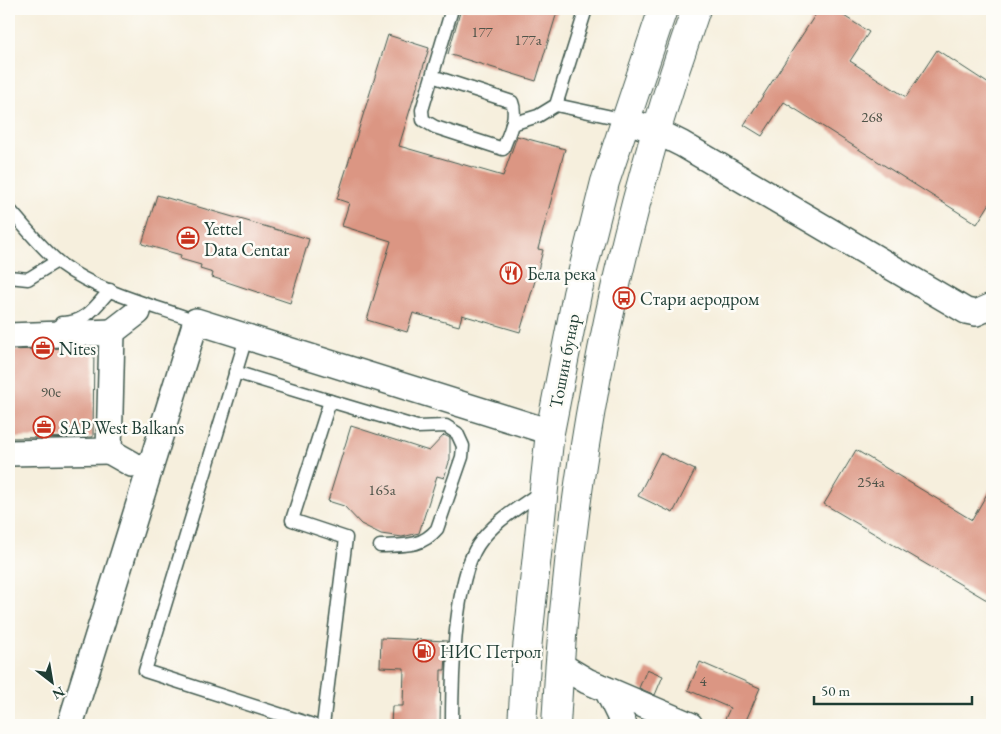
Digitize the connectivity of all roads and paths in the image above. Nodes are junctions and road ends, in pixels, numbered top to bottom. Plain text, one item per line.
1 (452, 9) edge
2 (586, 9) edge
3 (663, 9) edge
4 (696, 9) edge
5 (432, 76) junction
6 (556, 105) junction
7 (626, 120) junction
8 (512, 124) junction
9 (656, 131) junction
10 (9, 209) edge
11 (57, 261) junction
12 (9, 277) edge
13 (110, 290) junction
14 (992, 306) edge
15 (138, 312) dead end
16 (196, 321) junction
17 (35, 323) dead end
18 (112, 332) junction
19 (9, 336) edge
20 (246, 338) junction
21 (235, 372) junction
22 (330, 401) junction
23 (550, 432) junction
24 (109, 451) junction
25 (9, 453) edge
26 (132, 464) dead end
27 (542, 491) junction
28 (380, 546) dead end
29 (560, 665) junction
30 (606, 690) junction
31 (70, 725) edge
32 (313, 725) edge
33 (324, 725) edge
34 (452, 725) edge
35 (522, 725) edge
36 (556, 725) edge
37 (624, 725) edge
38 (690, 725) edge

1 - 5 lane
2 - 6 lane
3 - 7 main road, Тошин бунар
4 - 9 main road, Тошин бунар
5 - 8 lane
5 - 8 lane
6 - 7 lane
6 - 8 lane
7 - 9 street
7 - 23 main road, Тошин бунар
9 - 14 street
9 - 29 main road, Тошин бунар
10 - 11 lane
11 - 12 lane
11 - 13 lane
13 - 16 lane
13 - 17 lane
15 - 18 street
16 - 20 street
16 - 31 street
18 - 19 street
18 - 24 street
20 - 21 lane
20 - 23 street
21 - 22 lane
21 - 32 lane
22 - 28 lane
22 - 33 lane
23 - 27 main road, Тошин бунар
24 - 25 street
24 - 26 street
27 - 34 lane
27 - 35 main road, Тошин бунар
29 - 30 street
29 - 36 main road, Тошин бунар
30 - 37 street
30 - 38 street

